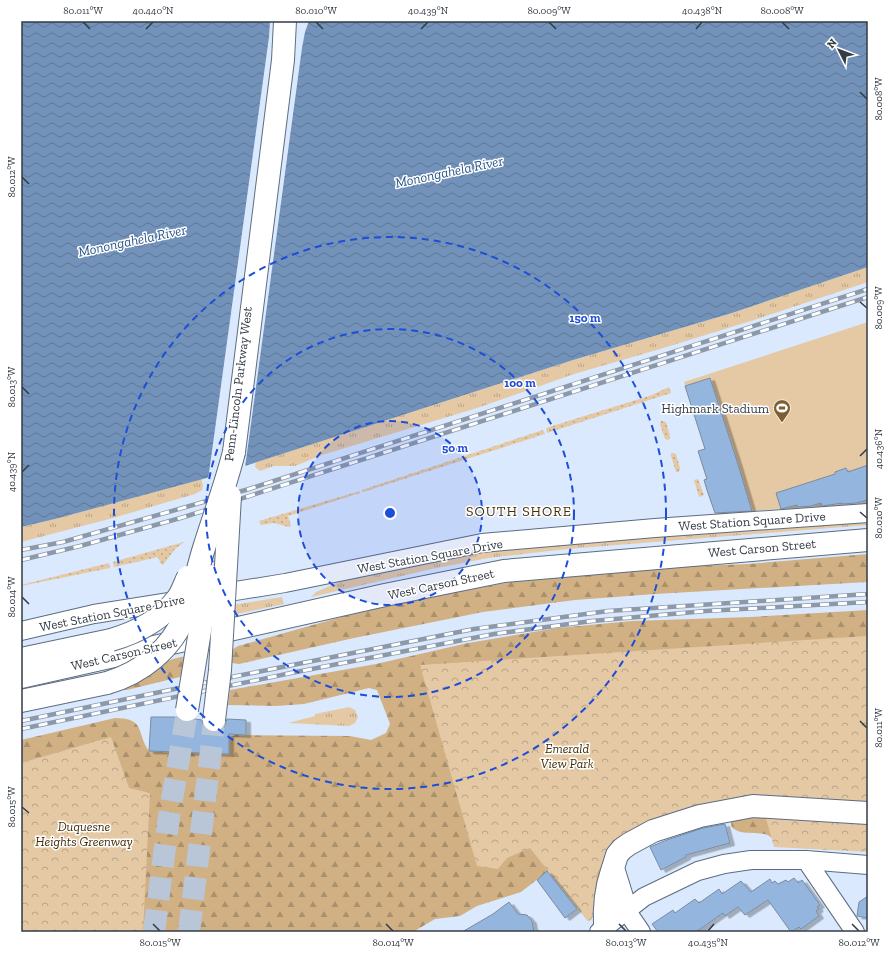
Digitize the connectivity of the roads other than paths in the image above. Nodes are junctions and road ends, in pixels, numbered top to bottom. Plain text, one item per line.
1 (282, 21) edge
2 (287, 21) edge
3 (294, 21) edge
4 (282, 54) junction
5 (232, 448) junction
6 (868, 513) edge
7 (868, 540) edge
8 (21, 631) edge
9 (21, 659) edge
10 (21, 677) edge
11 (21, 701) edge
12 (186, 714) tunnel mouth
13 (214, 720) tunnel mouth
14 (868, 813) edge
15 (806, 860) junction
16 (868, 865) edge
17 (613, 868) junction
18 (626, 910) junction
19 (602, 929) edge
20 (641, 932) edge
21 (854, 932) edge

1 - 4 main road
2 - 4 main road
3 - 4 main road
4 - 5 main road, Penn-Lincoln Parkway West
5 - 9 main road, bridge
5 - 11 main road, bridge
5 - 12 main road, Penn-Lincoln Parkway West, bridge
5 - 13 main road, Penn-Lincoln Parkway West, bridge
6 - 8 street, West Station Square Drive
7 - 10 main road, West Carson Street
14 - 17 main road
15 - 16 street
15 - 18 street
15 - 21 street
17 - 18 main road
17 - 19 main road
18 - 19 street
18 - 20 street

